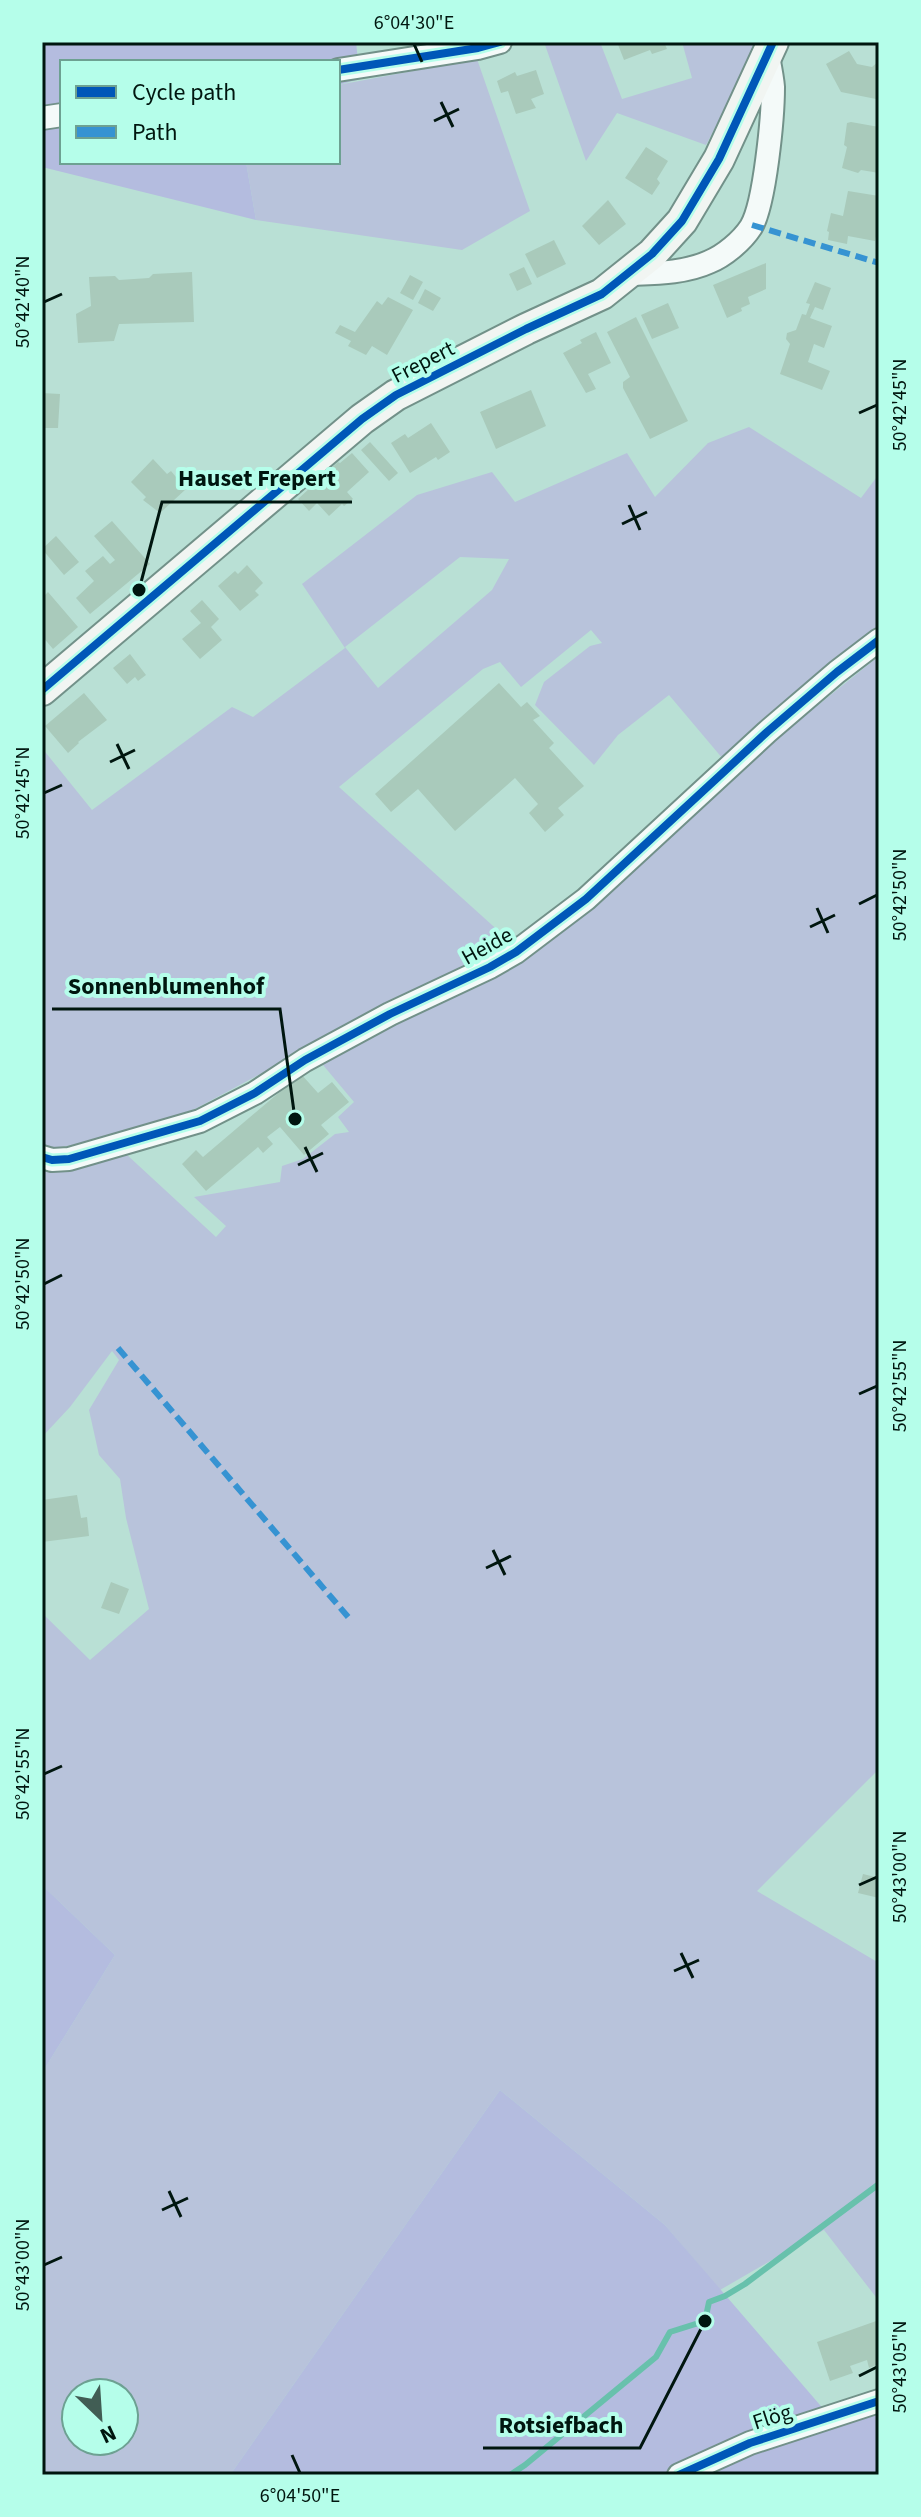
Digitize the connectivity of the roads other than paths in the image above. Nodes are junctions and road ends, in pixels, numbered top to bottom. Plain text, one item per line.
1 (500, 42) edge
2 (770, 46) edge
3 (340, 70) edge
4 (630, 274) junction
5 (879, 640) edge
6 (42, 690) edge
7 (42, 1157) edge
8 (879, 2401) edge
9 (679, 2475) edge

1 - 3 street
2 - 4 street, Frepert
2 - 4 street, Frepert
4 - 6 street, Frepert
5 - 7 street, Heide
8 - 9 street, Flög

